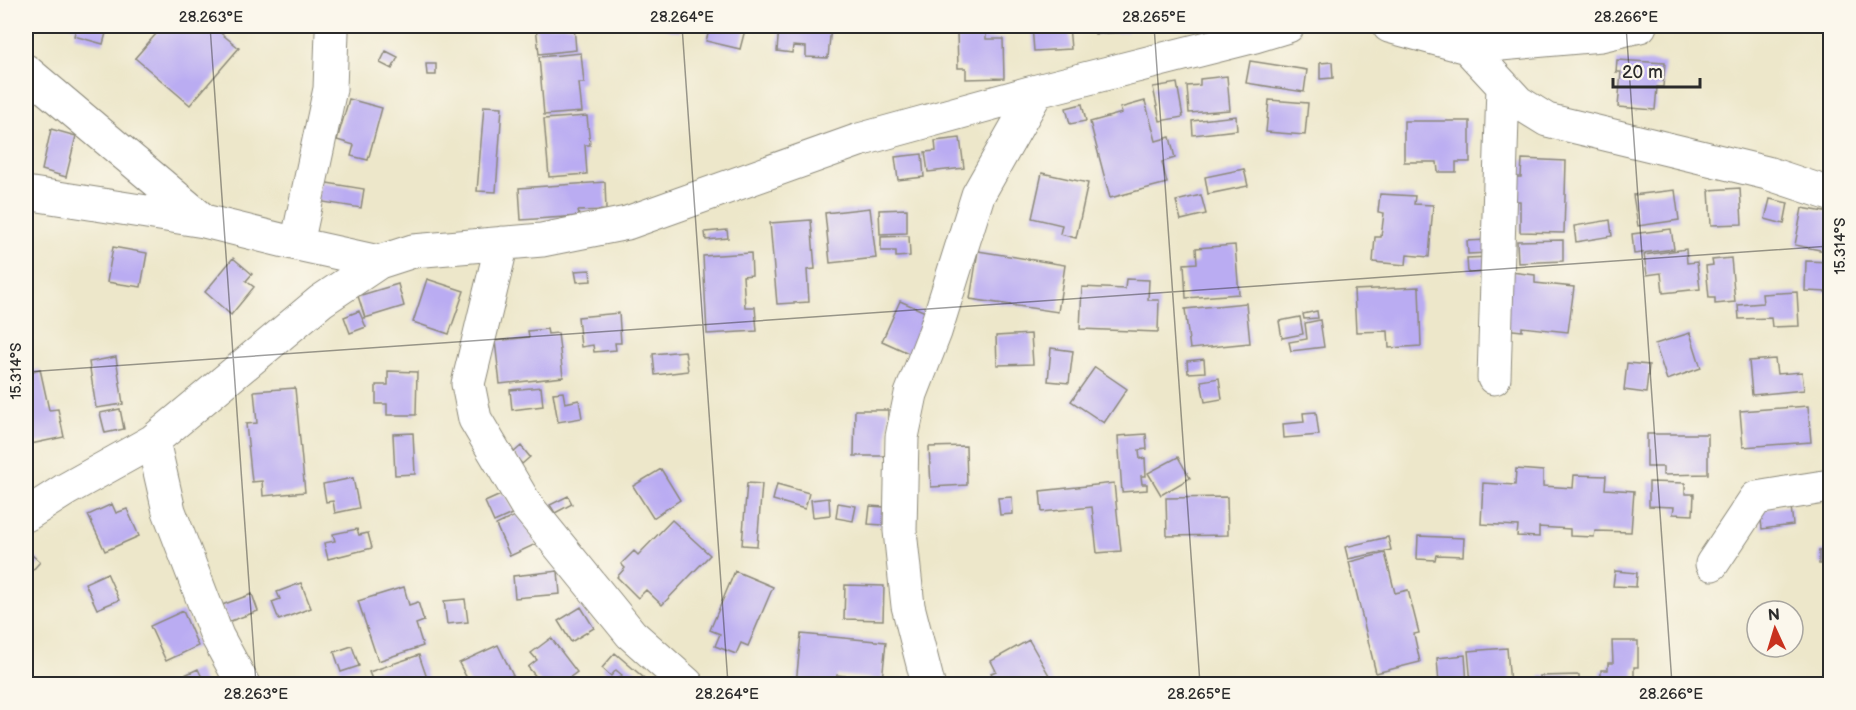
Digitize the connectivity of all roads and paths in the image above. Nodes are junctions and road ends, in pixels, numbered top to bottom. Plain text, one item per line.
1 (1288, 26) edge
2 (1389, 26) edge
3 (1640, 26) edge
4 (332, 32) dead end
5 (1467, 47) junction
6 (26, 71) edge
7 (1503, 86) junction
8 (1037, 91) junction
9 (26, 193) edge
10 (1830, 194) edge
11 (204, 221) junction
12 (502, 243) junction
13 (297, 244) junction
14 (379, 262) junction
15 (1494, 378) dead end
16 (153, 441) junction
17 (1830, 486) edge
18 (26, 515) edge
19 (1712, 564) dead end
20 (243, 684) edge
21 (687, 684) edge
22 (928, 684) edge

1 - 8 street
2 - 5 street
3 - 5 street
4 - 13 street
5 - 7 street
6 - 11 street
7 - 10 street
7 - 15 street
8 - 12 street
8 - 22 street
9 - 11 street
11 - 13 street
12 - 14 street
12 - 21 street
13 - 14 street
14 - 16 street
16 - 18 street
16 - 20 street
17 - 19 street

